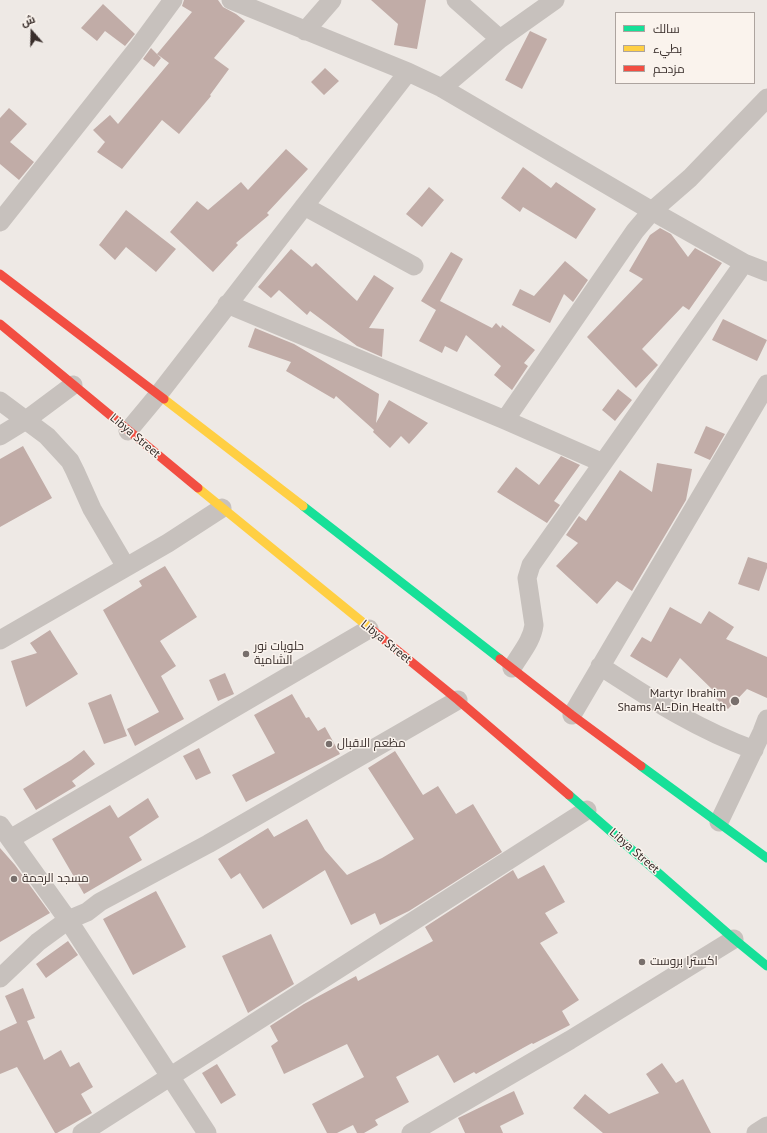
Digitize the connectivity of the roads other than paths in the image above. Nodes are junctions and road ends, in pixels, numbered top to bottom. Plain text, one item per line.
1 (173, 0) edge
2 (231, 0) edge
3 (332, 0) edge
4 (456, 0) edge
5 (555, 0) edge
6 (305, 31) junction
7 (500, 40) junction
8 (408, 72) junction
9 (442, 88) junction
10 (767, 98) edge
11 (304, 206) junction
12 (652, 212) junction
13 (0, 222) edge
14 (744, 263) junction
15 (414, 266) dead end
16 (765, 268) edge
17 (0, 274) edge
18 (227, 304) junction
19 (0, 324) edge
20 (767, 384) edge
21 (73, 385) junction
22 (158, 395) junction
23 (0, 402) edge
24 (26, 420) junction
25 (505, 420) junction
26 (128, 430) junction
27 (0, 436) edge
28 (603, 463) junction
29 (222, 508) junction
30 (126, 567) junction
31 (369, 628) junction
32 (0, 640) edge
33 (600, 666) junction
34 (512, 668) junction
35 (458, 700) junction
36 (572, 714) junction
37 (765, 728) edge
38 (754, 750) junction
39 (587, 810) junction
40 (719, 822) junction
41 (5, 832) edge
42 (767, 858) edge
43 (68, 920) junction
44 (734, 939) junction
45 (767, 966) edge
46 (0, 978) edge
47 (170, 1076) junction
48 (767, 1126) edge
49 (421, 1130) edge
50 (82, 1133) edge
51 (207, 1133) edge
52 (756, 1133) edge

1 - 13 street
2 - 6 street
3 - 6 street
4 - 7 street
5 - 7 street
6 - 8 street
7 - 9 street
8 - 9 street
8 - 11 street
9 - 12 street
10 - 12 street
11 - 15 street
11 - 18 street
12 - 14 street
12 - 25 street
14 - 16 street
14 - 28 street
17 - 22 main road
18 - 22 street
18 - 25 street
19 - 21 main road, Libya Street
20 - 33 street
21 - 24 street
21 - 26 main road, Libya Street
22 - 26 street
22 - 34 main road
23 - 24 street
24 - 27 street
24 - 30 street
25 - 28 street
26 - 29 main road, Libya Street
28 - 34 street
29 - 30 street
29 - 31 main road, Libya Street
30 - 32 street
31 - 35 main road, Libya Street
31 - 41 street
33 - 36 street
33 - 38 street
34 - 36 main road
35 - 39 main road, Libya Street
35 - 43 street
36 - 40 main road
37 - 38 street
38 - 40 street
39 - 44 main road, Libya Street
39 - 47 street
40 - 42 main road
41 - 43 street
43 - 46 street
43 - 47 street
44 - 45 main road, Libya Street
44 - 49 street
47 - 50 street
47 - 51 street
48 - 52 street

